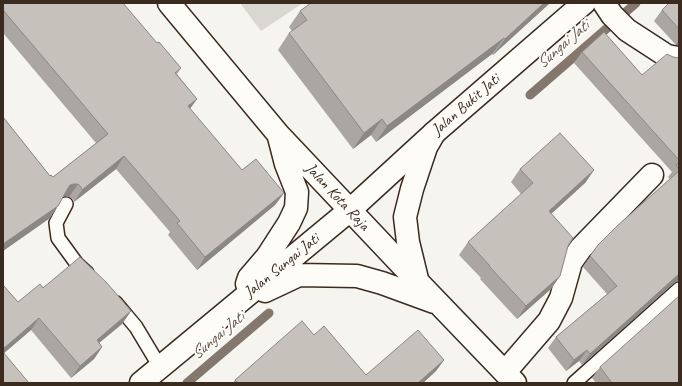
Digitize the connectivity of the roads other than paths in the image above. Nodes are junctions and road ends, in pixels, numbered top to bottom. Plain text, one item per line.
1 (169, 3) edge
2 (584, 3) edge
3 (614, 16) edge
4 (679, 58) edge
5 (434, 133) junction
6 (278, 134) junction
7 (652, 175) dead end
8 (66, 204) edge
9 (350, 210) junction
10 (94, 279) edge
11 (418, 282) junction
12 (679, 289) edge
13 (109, 295) edge
14 (239, 302) junction
15 (439, 304) junction
16 (222, 315) junction
17 (160, 367) junction
18 (510, 377) edge
19 (141, 383) edge
20 (574, 383) edge

1 - 6 main road, Jalan Kota Raja
2 - 5 main road, Jalan Bukit Jati
3 - 4 main road
5 - 9 main road, Jalan Bukit Jati
5 - 11 main road
6 - 9 main road, Jalan Kota Raja
6 - 14 main road
7 - 18 main road
8 - 10 lane
9 - 11 main road, Jalan Kota Raja
9 - 14 main road, Jalan Sungai Jati
11 - 15 main road, Jalan Kota Raja
12 - 20 lane
13 - 17 lane
14 - 16 main road, Jalan Sungai Jati
15 - 16 main road
15 - 18 main road, Jalan Kota Raja
16 - 17 main road, Jalan Sungai Jati
17 - 19 main road, Jalan Sungai Jati

